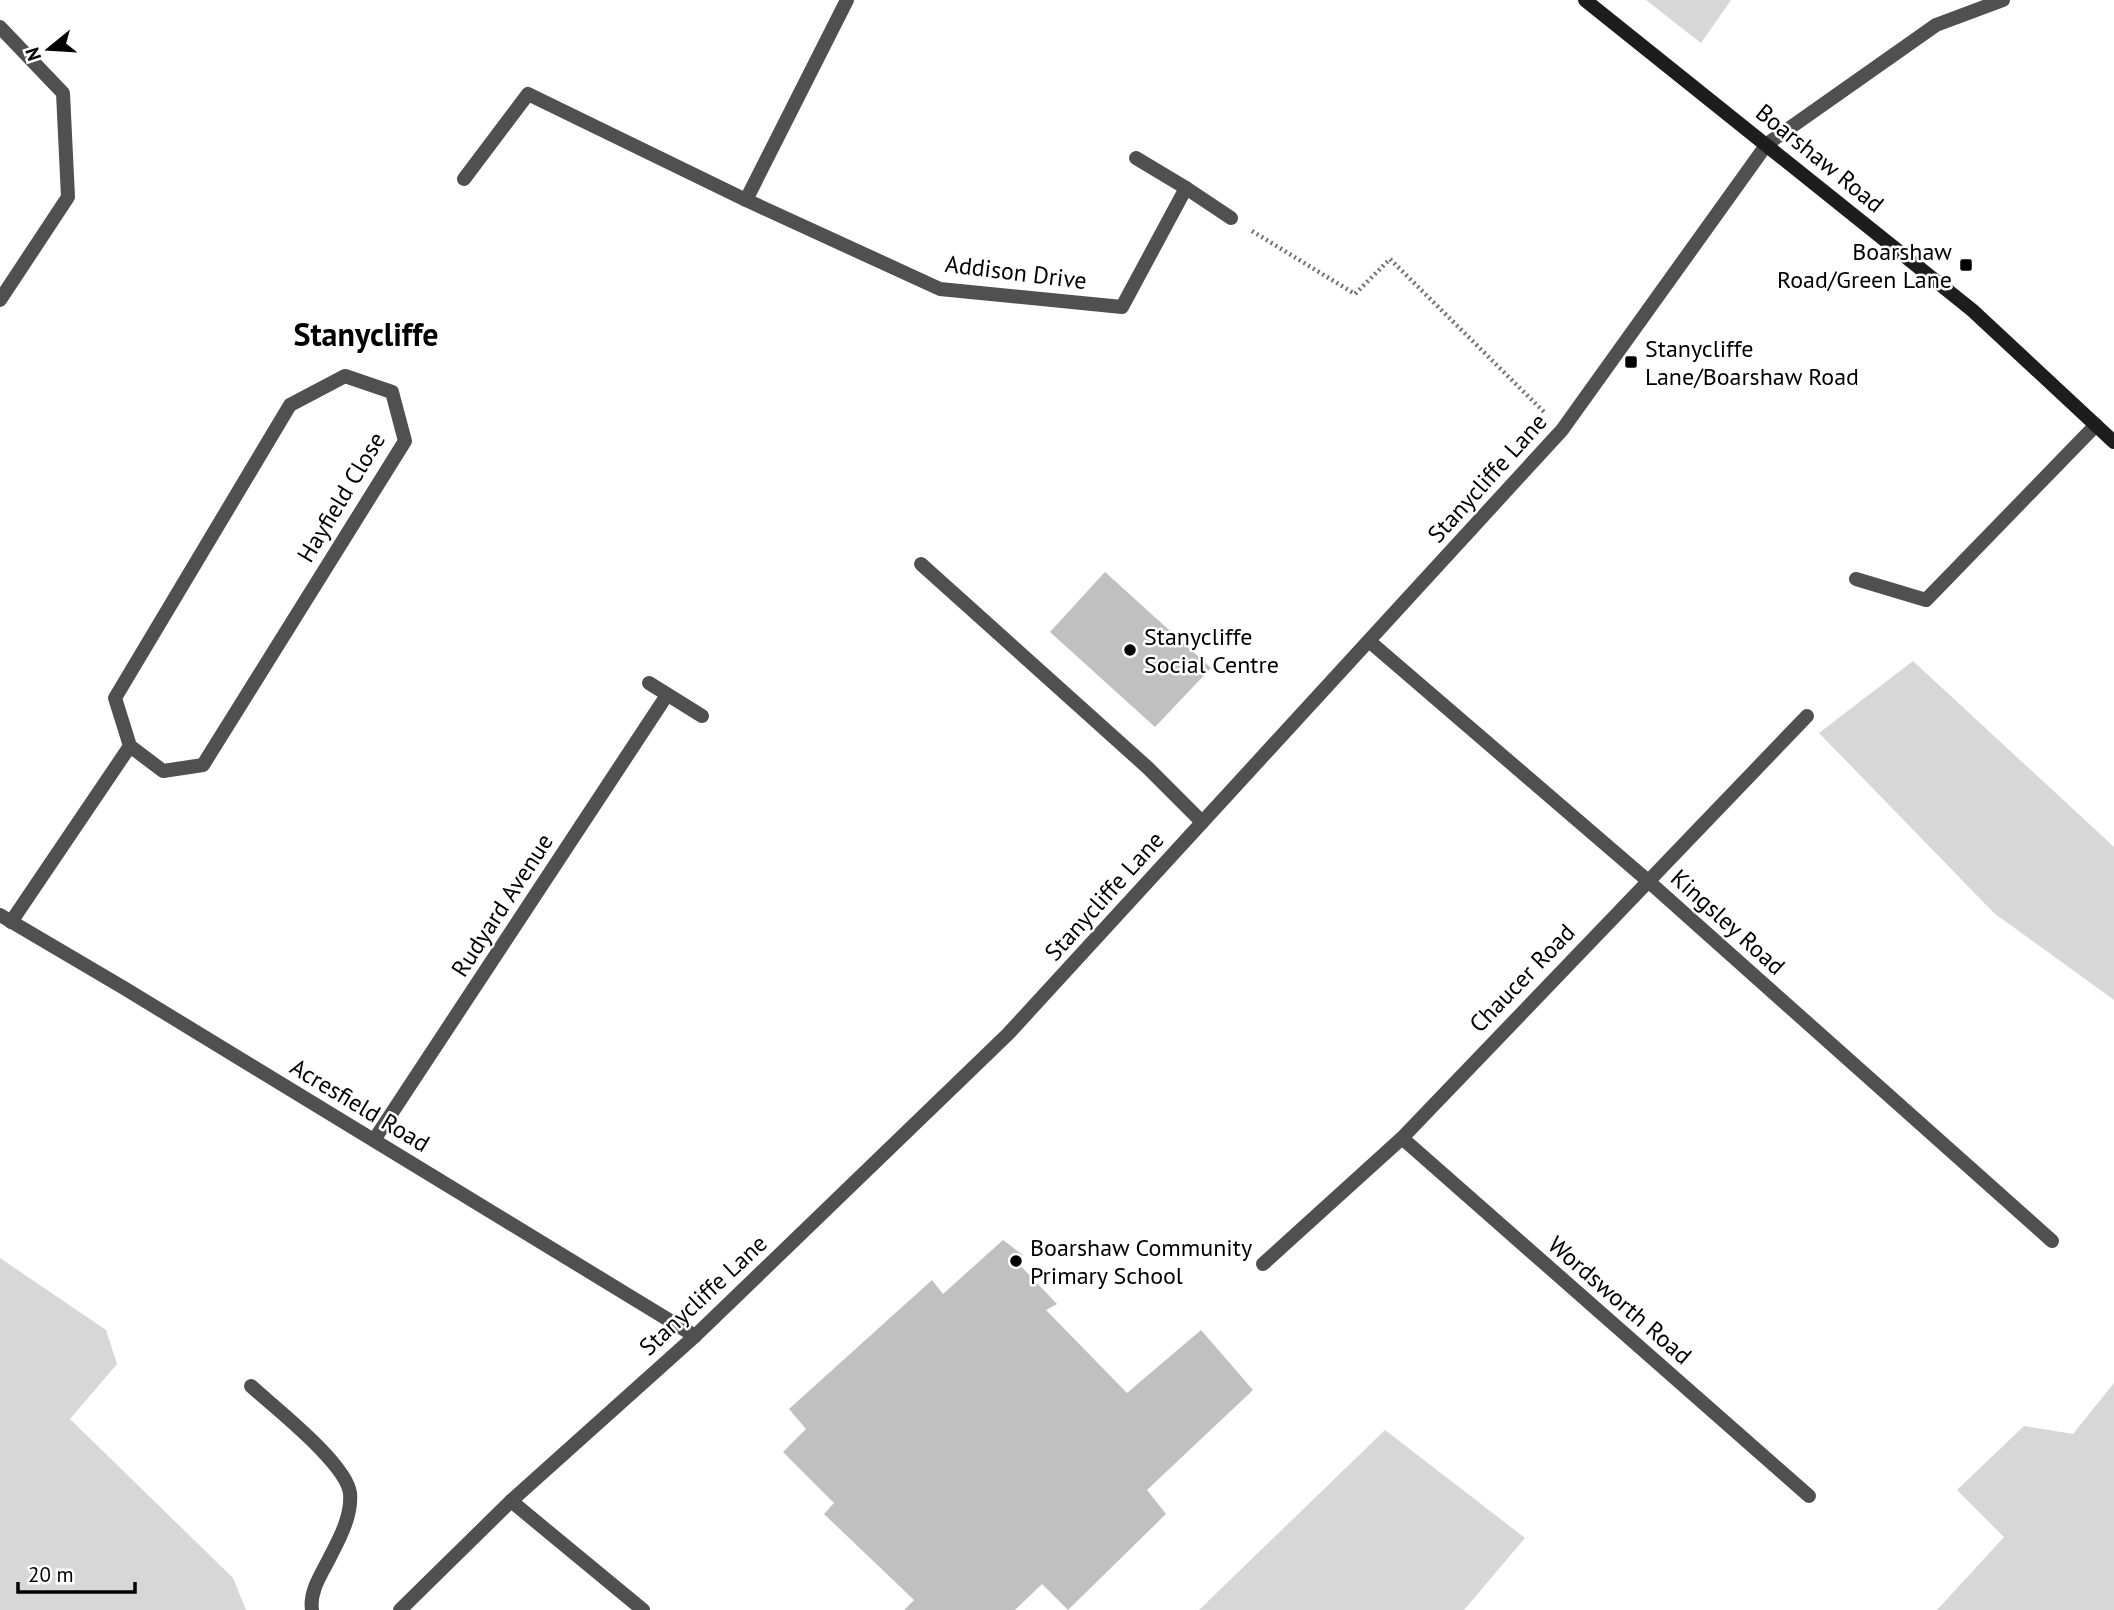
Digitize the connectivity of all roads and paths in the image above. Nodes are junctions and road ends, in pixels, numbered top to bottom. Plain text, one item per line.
1 (847, 0) edge
2 (1585, 0) edge
3 (2003, 0) edge
4 (0, 27) edge
5 (1767, 144) junction
6 (1136, 158) dead end
7 (464, 179) dead end
8 (1186, 188) junction
9 (746, 200) junction
10 (1231, 218) joint
11 (0, 300) edge
12 (2096, 425) junction
13 (1562, 430) junction
14 (2114, 442) edge
15 (921, 564) dead end
16 (1856, 579) dead end
17 (1369, 642) junction
18 (649, 683) dead end
19 (667, 695) junction
20 (702, 716) dead end
21 (1807, 716) dead end
22 (130, 746) junction
23 (1202, 822) junction
24 (1647, 880) junction
25 (6, 919) edge
26 (1402, 1138) junction
27 (374, 1140) junction
28 (2052, 1241) dead end
29 (1264, 1264) dead end
30 (695, 1336) junction
31 (251, 1386) dead end
32 (1809, 1496) dead end
33 (511, 1501) junction
34 (312, 1610) edge
35 (400, 1610) edge
36 (643, 1610) edge

1 - 9 street
2 - 5 street, Boarshaw Road
3 - 5 street, Stanycliffe Lane
4 - 11 street
5 - 12 street, Boarshaw Road
5 - 13 street, Stanycliffe Lane
6 - 8 street
7 - 9 street, Addison Drive
8 - 9 street, Addison Drive
8 - 10 street
10 - 13 path
12 - 14 street, Boarshaw Road
12 - 16 street
13 - 17 street, Stanycliffe Lane
15 - 23 street
17 - 23 street, Stanycliffe Lane
17 - 24 street, Kingsley Road
18 - 19 street
19 - 20 street
19 - 27 street, Rudyard Avenue
21 - 24 street, Chaucer Road
22 - 22 street, Hayfield Close
22 - 25 street
23 - 30 street, Stanycliffe Lane
24 - 26 street, Chaucer Road
24 - 28 street, Kingsley Road
25 - 27 street, Acresfield Road
26 - 29 street, Chaucer Road
26 - 32 street, Wordsworth Road
27 - 30 street, Acresfield Road
30 - 33 street, Stanycliffe Lane
31 - 34 street
33 - 35 street, Stanycliffe Lane
33 - 36 street

